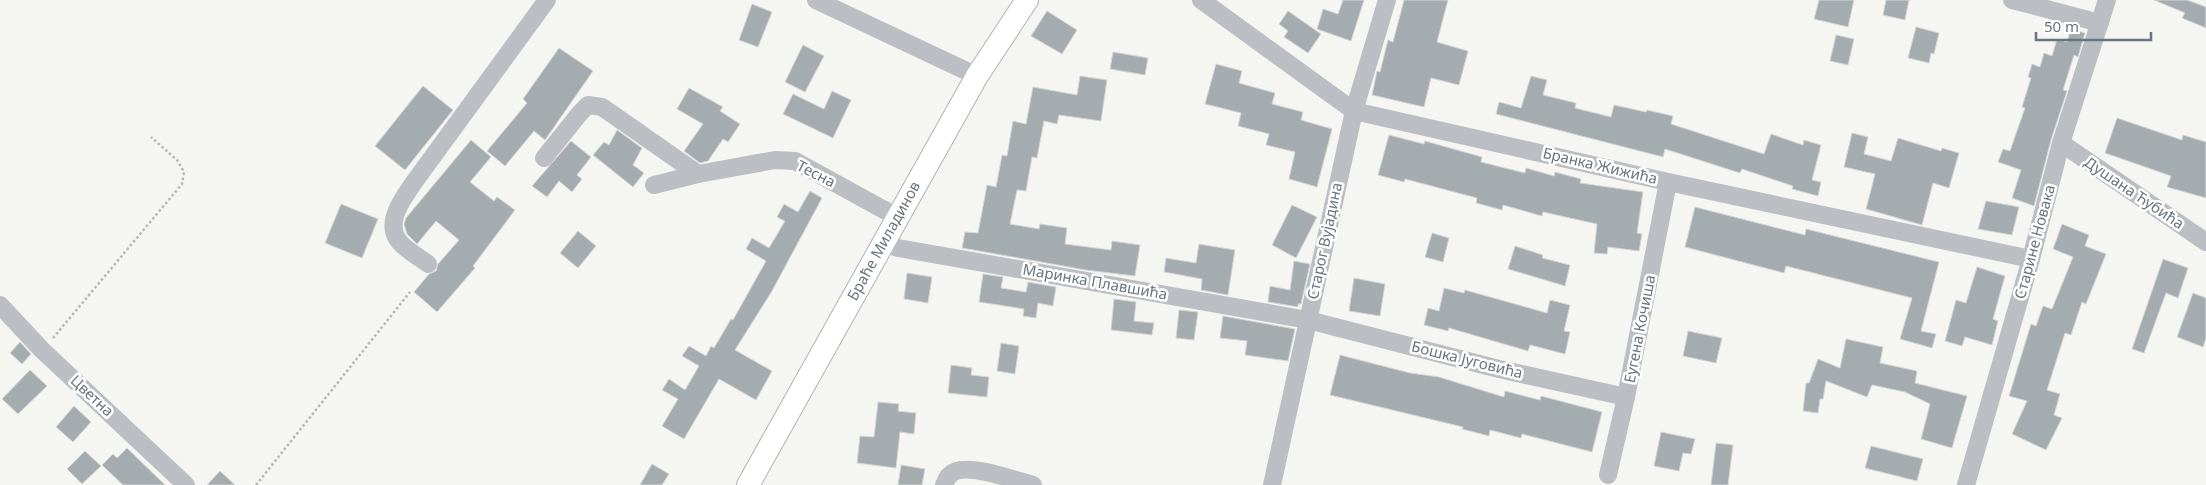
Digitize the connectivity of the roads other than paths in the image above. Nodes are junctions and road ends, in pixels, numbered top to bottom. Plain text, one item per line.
1 (547, 0) edge
2 (816, 0) edge
3 (1027, 0) edge
4 (1201, 0) edge
5 (1387, 0) edge
6 (2012, 0) edge
7 (2107, 0) edge
8 (2100, 23) junction
9 (977, 76) junction
10 (1354, 111) junction
11 (2061, 143) junction
12 (544, 158) dead end
13 (698, 174) junction
14 (1668, 182) junction
15 (654, 185) dead end
16 (897, 217) junction
17 (2206, 242) edge
18 (883, 243) junction
19 (2031, 259) junction
20 (428, 264) dead end
21 (0, 305) edge
22 (1308, 320) junction
23 (1626, 397) junction
24 (1608, 475) dead end
25 (186, 485) edge
26 (748, 485) edge
27 (944, 485) edge
28 (1033, 485) edge
29 (1272, 485) edge
30 (1966, 485) edge

1 - 20 street
2 - 9 street
3 - 9 main road, Браће Миладинов
4 - 10 street, Бранка Жижића
5 - 10 street, Старог Вујадина
6 - 8 street
7 - 8 street, Старине Новака
8 - 11 street, Старине Новака
9 - 16 main road, Браће Миладинов
10 - 14 street, Бранка Жижића
10 - 22 street, Старог Вујадина
11 - 17 street, Душана Ћубића
11 - 19 street, Старине Новака
12 - 13 street
13 - 15 street, Тесна
13 - 16 street, Тесна
14 - 19 street, Бранка Жижића
14 - 23 street, Еугена Кочиша
16 - 18 main road, Браће Миладинов
18 - 22 street, Маринка Плавшића
18 - 26 main road, Браће Миладинов
19 - 30 street, Старине Новака
21 - 25 street, Цветна
22 - 23 street, Бошка Југовића
22 - 29 street, Старог Вујадина
23 - 24 street, Еугена Кочиша
27 - 28 street

